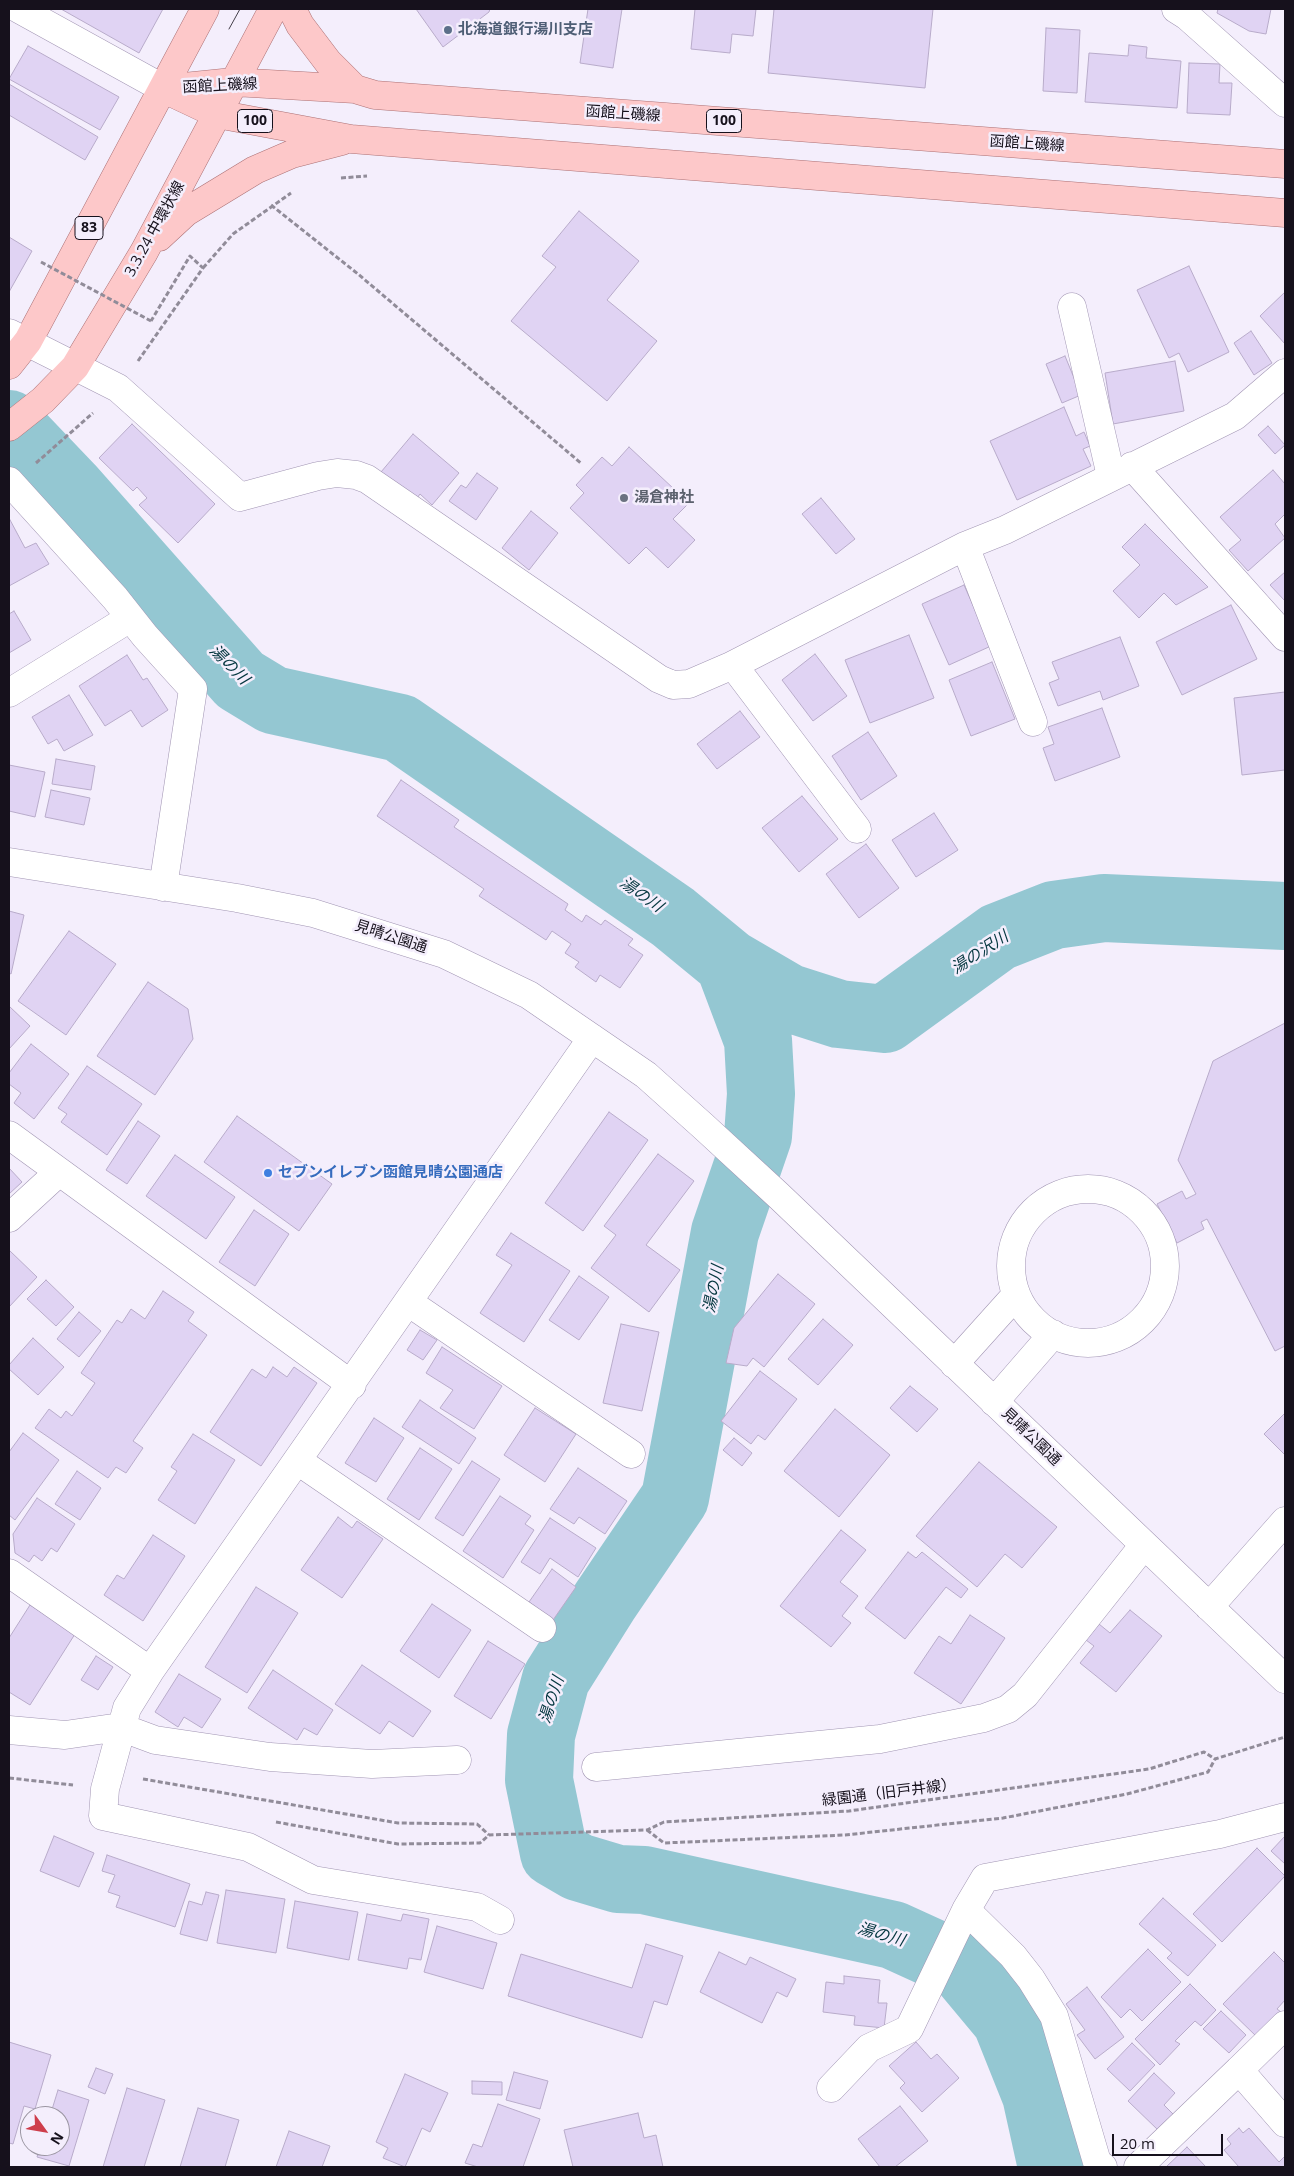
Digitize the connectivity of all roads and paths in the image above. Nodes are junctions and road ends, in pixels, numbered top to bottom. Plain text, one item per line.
1 (19, 9) edge
2 (205, 9) edge
3 (273, 9) edge
4 (292, 9) edge
5 (1176, 9) edge
6 (233, 82) junction
7 (164, 89) junction
8 (355, 89) junction
9 (1285, 103) edge
10 (217, 114) junction
11 (351, 139) junction
12 (1285, 164) edge
13 (368, 176) dead end
14 (332, 178) dead end
15 (297, 190) dead end
16 (272, 205) junction
17 (1285, 213) edge
18 (144, 252) junction
19 (42, 262) dead end
20 (203, 268) junction
21 (1072, 307) dead end
22 (18, 337) edge
23 (9, 364) edge
24 (75, 368) junction
25 (1285, 373) edge
26 (118, 388) junction
27 (9, 427) edge
28 (582, 464) dead end
29 (1121, 471) junction
30 (19, 475) edge
31 (965, 546) junction
32 (130, 618) junction
33 (1285, 637) edge
34 (732, 665) junction
35 (9, 693) edge
36 (1034, 722) dead end
37 (857, 829) dead end
38 (9, 862) edge
39 (162, 887) junction
40 (592, 1038) junction
41 (9, 1135) edge
42 (59, 1172) junction
43 (9, 1218) edge
44 (1016, 1295) junction
45 (408, 1302) junction
46 (1053, 1334) junction
47 (954, 1364) junction
48 (352, 1385) junction
49 (994, 1402) junction
50 (631, 1454) dead end
51 (298, 1462) junction
52 (1285, 1520) edge
53 (1144, 1545) junction
54 (9, 1574) edge
55 (1209, 1607) junction
56 (542, 1628) dead end
57 (150, 1671) junction
58 (1282, 1671) edge
59 (120, 1727) junction
60 (9, 1730) edge
61 (1285, 1737) edge
62 (1215, 1759) junction
63 (456, 1760) dead end
64 (596, 1767) dead end
65 (109, 1772) junction
66 (1285, 1817) edge
67 (647, 1830) junction
68 (500, 1920) dead end
69 (961, 1920) junction
70 (1285, 2025) edge
71 (1239, 2070) junction
72 (831, 2088) dead end
73 (1285, 2123) edge
74 (1103, 2167) edge
75 (1138, 2167) edge

1 - 7 street
2 - 7 main road, 83
3 - 6 main road, 3.3.24 中環状線
4 - 8 main road
5 - 9 street
6 - 7 main road, 函館上磯線 / 100
6 - 8 main road, 函館上磯線 / 100
6 - 10 main road, 3.3.24 中環状線
7 - 10 main road, 函館上磯線 / 100
7 - 22 main road, 83
8 - 12 main road, 函館上磯線 / 100
10 - 11 main road, 函館上磯線 / 100
10 - 18 main road, 3.3.24 中環状線
11 - 17 main road, 函館上磯線 / 100
11 - 18 main road
13 - 14 path
15 - 16 path
16 - 20 path
16 - 28 path
18 - 24 main road, 3.3.24 中環状線
19 - 20 path, bridge
20 - 26 path
21 - 29 street
22 - 23 main road, 83
22 - 24 street
24 - 26 street
24 - 27 main road, 3.3.24 中環状線
25 - 29 street
26 - 30 path
26 - 34 street
29 - 31 street
29 - 33 street
30 - 32 street
31 - 34 street
31 - 36 street
32 - 35 street
32 - 39 street
34 - 37 street
38 - 39 street, 見晴公園通
39 - 40 street, 見晴公園通
40 - 45 street
40 - 47 street, 見晴公園通
41 - 42 street
42 - 43 street
42 - 48 street
44 - 46 street
44 - 46 street
44 - 47 street
45 - 48 street
45 - 50 street
46 - 49 street
47 - 49 street, 見晴公園通
48 - 51 street
49 - 53 street, 見晴公園通
51 - 56 street
51 - 57 street
52 - 55 street
53 - 55 street, 見晴公園通
53 - 64 street
54 - 57 street
55 - 58 street, 見晴公園通
57 - 59 street
59 - 60 street
59 - 63 street
59 - 65 street
61 - 62 path, 緑園通（旧戸井線）
62 - 67 path, 緑園通（旧戸井線）
62 - 67 path
65 - 67 path, 緑園通（旧戸井線）
65 - 68 street
66 - 69 street
69 - 72 street
69 - 74 street
70 - 71 street
71 - 73 street
71 - 75 street

